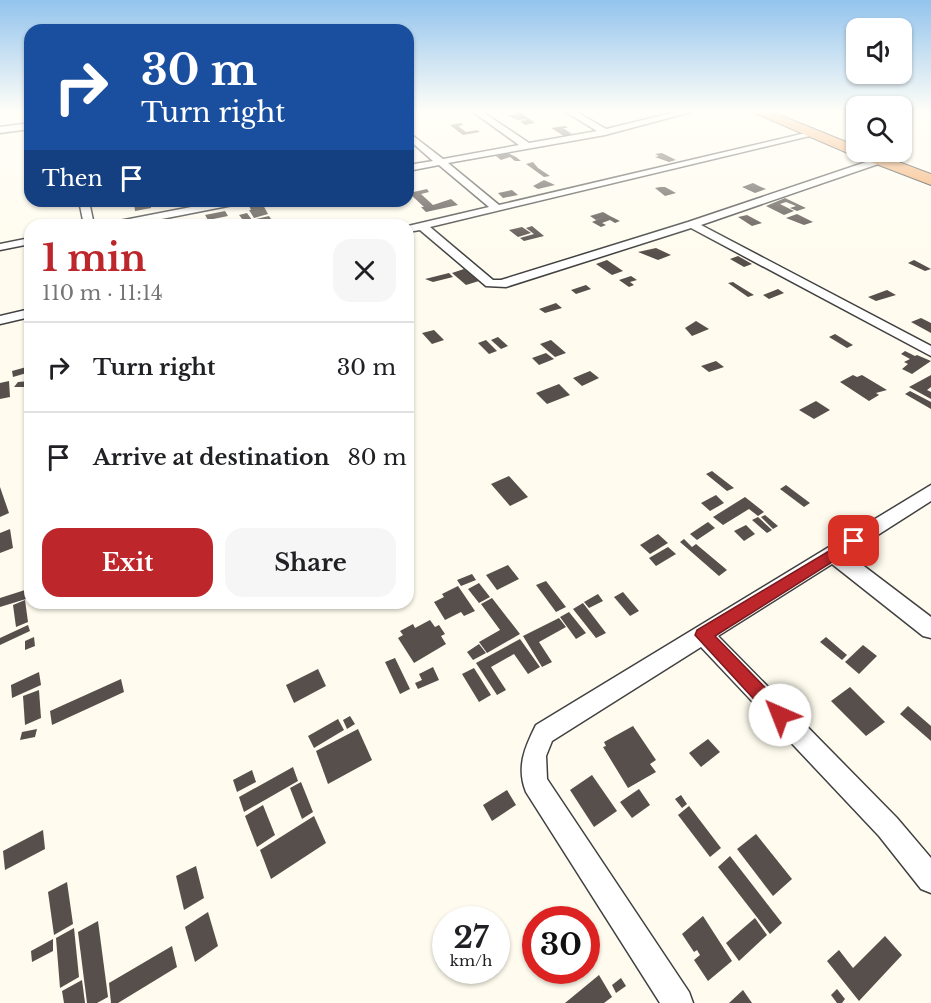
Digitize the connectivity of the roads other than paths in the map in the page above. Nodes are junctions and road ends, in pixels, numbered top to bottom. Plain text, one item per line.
1 (436, 159) edge
2 (457, 159) edge
3 (709, 159) edge
4 (440, 162) junction
5 (875, 162) edge
6 (886, 162) edge
7 (414, 167) edge
8 (931, 180) edge
9 (207, 207) edge
10 (498, 209) junction
11 (145, 219) edge
12 (692, 224) junction
13 (422, 226) junction
14 (414, 228) edge
15 (24, 242) edge
16 (0, 247) edge
17 (24, 314) edge
18 (0, 320) edge
19 (931, 352) edge
20 (931, 492) edge
21 (834, 554) junction
22 (931, 629) edge
23 (703, 635) junction
24 (931, 879) edge
25 (678, 1003) edge

1 - 4 street
2 - 4 street
3 - 10 street
4 - 7 street
4 - 10 street
5 - 12 street
6 - 8 highway
9 - 11 street
10 - 13 street
12 - 13 street
12 - 19 street
13 - 14 street
15 - 16 street
17 - 18 street
20 - 21 street
21 - 22 street
21 - 23 street
23 - 24 street
23 - 25 street

